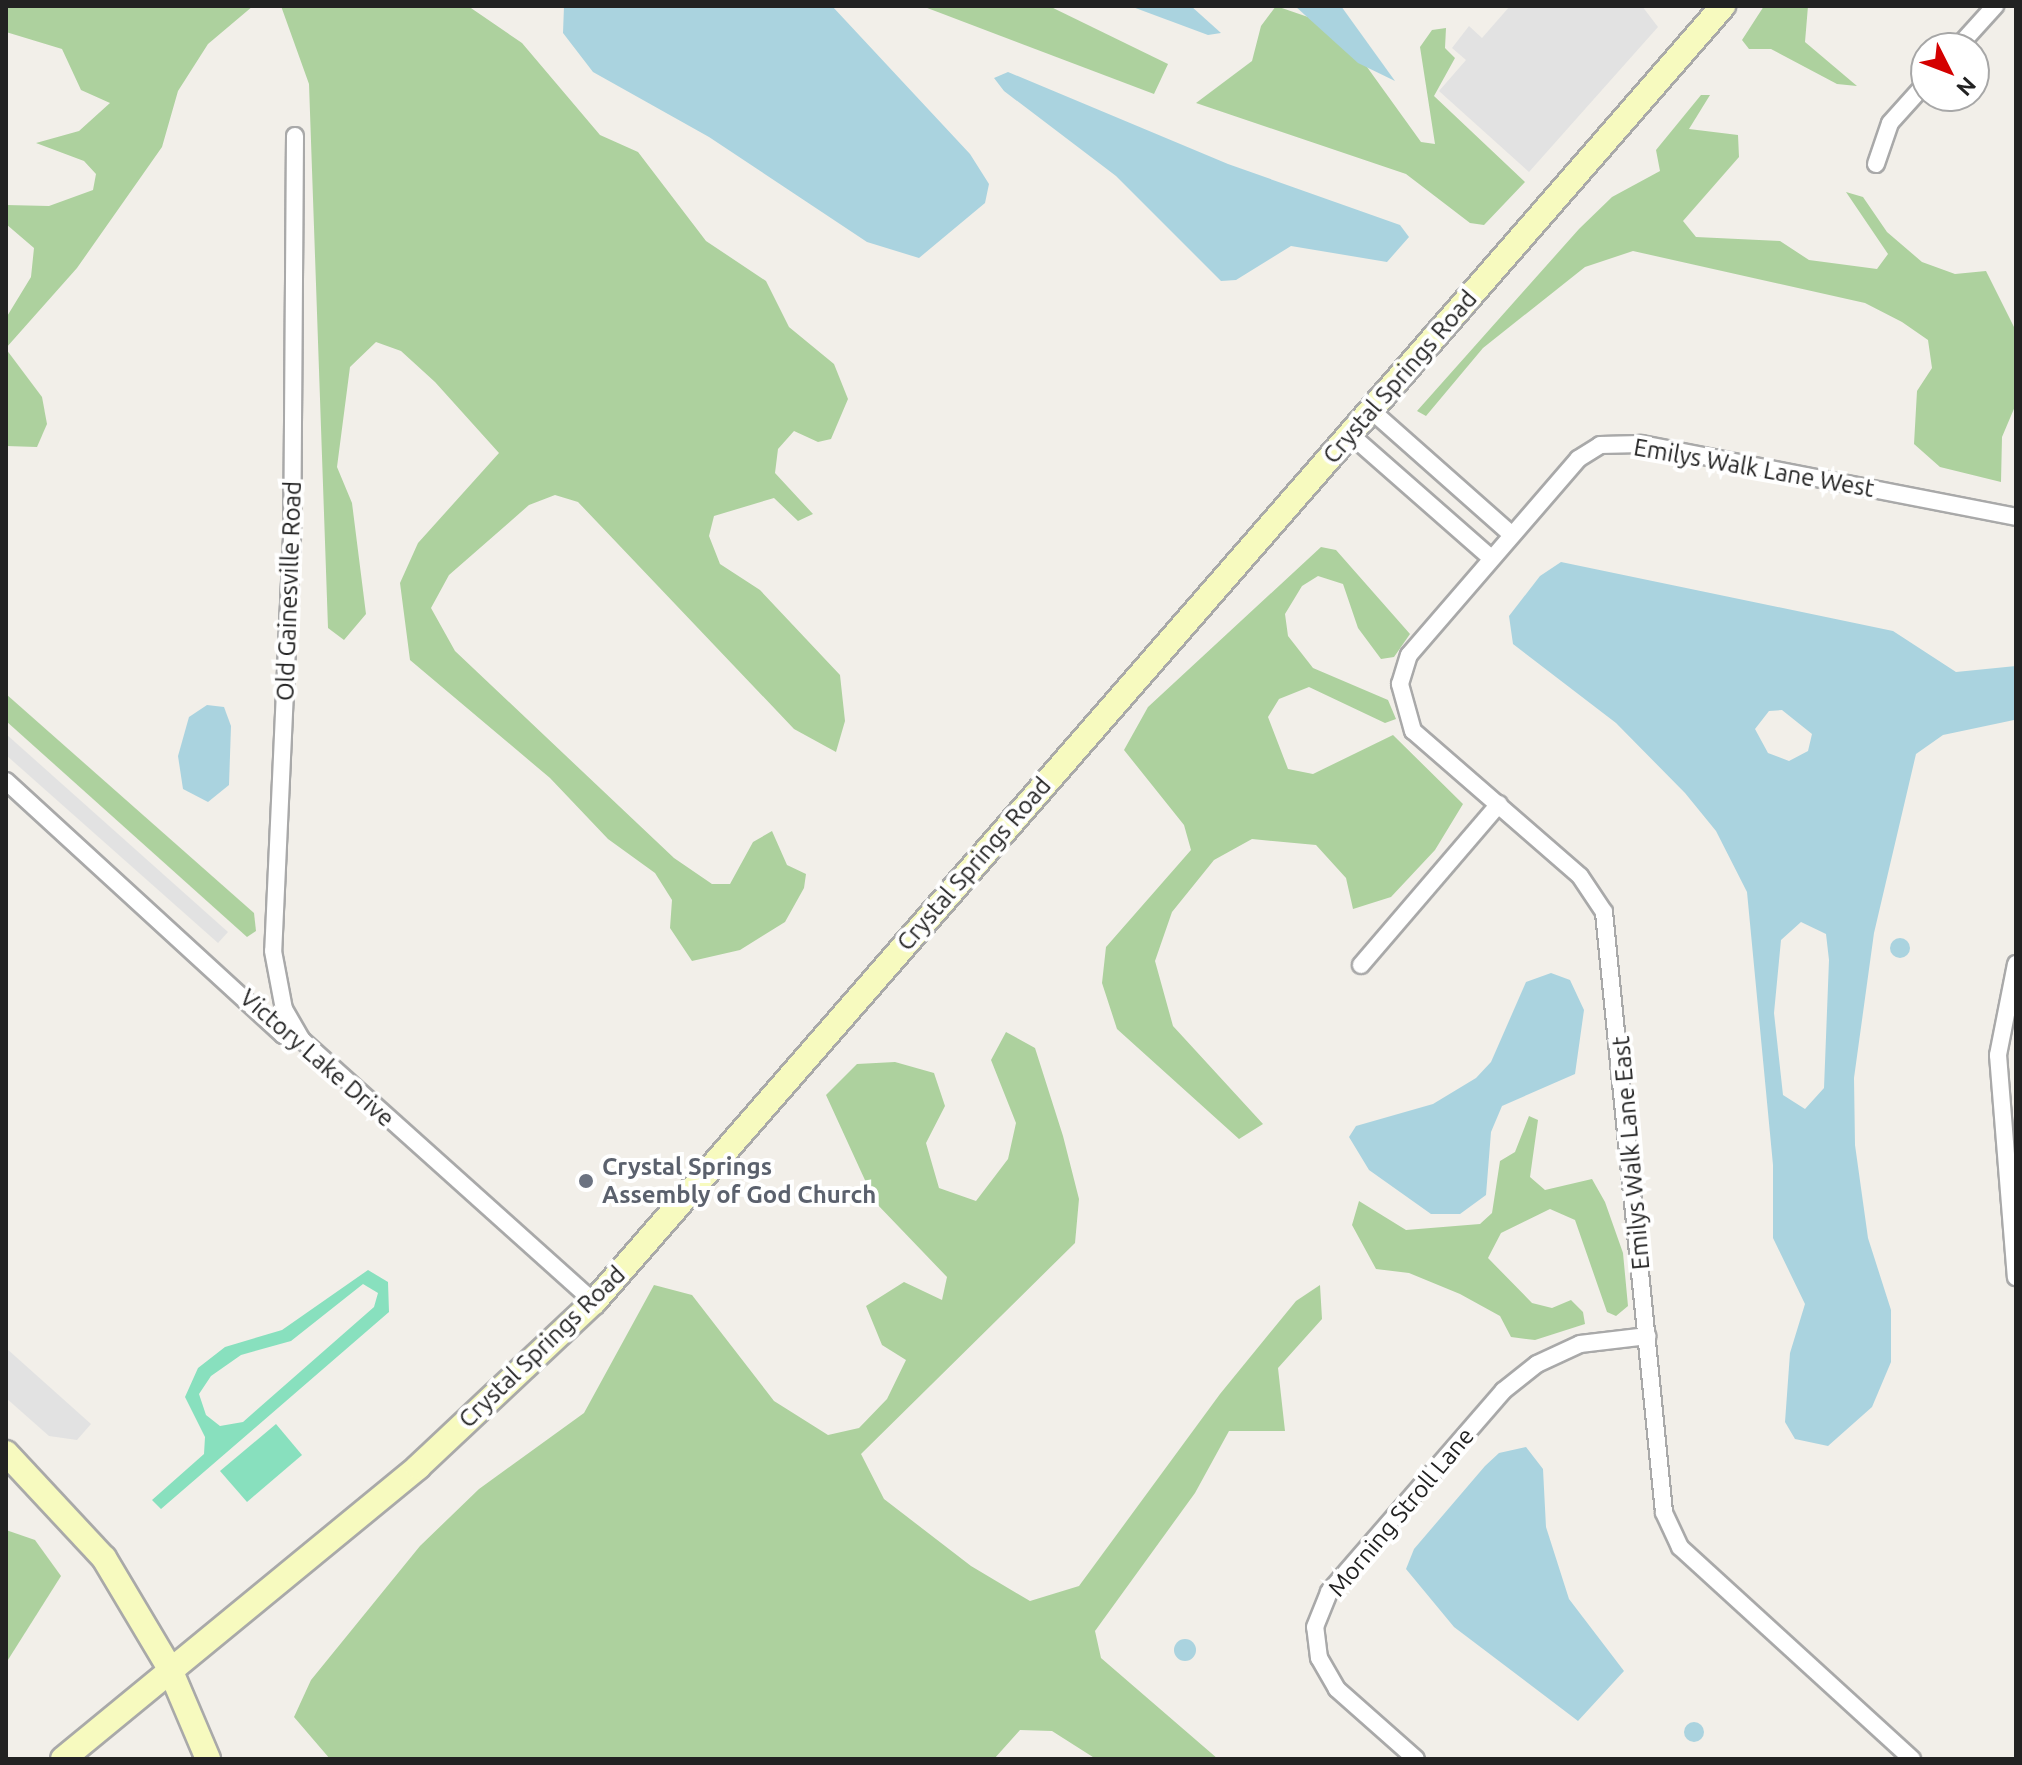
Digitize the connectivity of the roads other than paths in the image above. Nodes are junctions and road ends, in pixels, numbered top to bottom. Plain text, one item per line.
1 (1723, 6) edge
2 (1995, 6) edge
3 (1971, 32) edge
4 (1910, 101) edge
5 (295, 136) dead end
6 (1876, 164) dead end
7 (1372, 411) junction
8 (1352, 436) junction
9 (2016, 517) edge
10 (1512, 535) junction
11 (1491, 558) junction
12 (6, 781) edge
13 (1499, 804) junction
14 (2016, 964) edge
15 (1361, 965) dead end
16 (302, 1040) junction
17 (2016, 1277) edge
18 (594, 1302) junction
19 (1648, 1336) junction
20 (6, 1453) edge
21 (169, 1667) junction
22 (63, 1759) edge
23 (208, 1759) edge
24 (1416, 1759) edge
25 (1912, 1759) edge

1 - 7 street, Crystal Springs Road
2 - 3 street
4 - 6 street
5 - 16 street, Old Gainesville Road
7 - 8 street, Crystal Springs Road
7 - 10 street
8 - 11 street
8 - 18 street, Crystal Springs Road
9 - 10 street, Emilys Walk Lane West
10 - 11 street, Emilys Walk Lane West
11 - 13 street, Emilys Walk Lane East
12 - 16 street, Victory Lake Drive
13 - 15 street
13 - 19 street, Emilys Walk Lane East
14 - 17 street
16 - 18 street, Victory Lake Drive
18 - 21 street, Crystal Springs Road
19 - 24 street, Morning Stroll Lane
19 - 25 street, Emilys Walk Lane East
20 - 21 street
21 - 22 street, Crystal Springs Road
21 - 23 street

